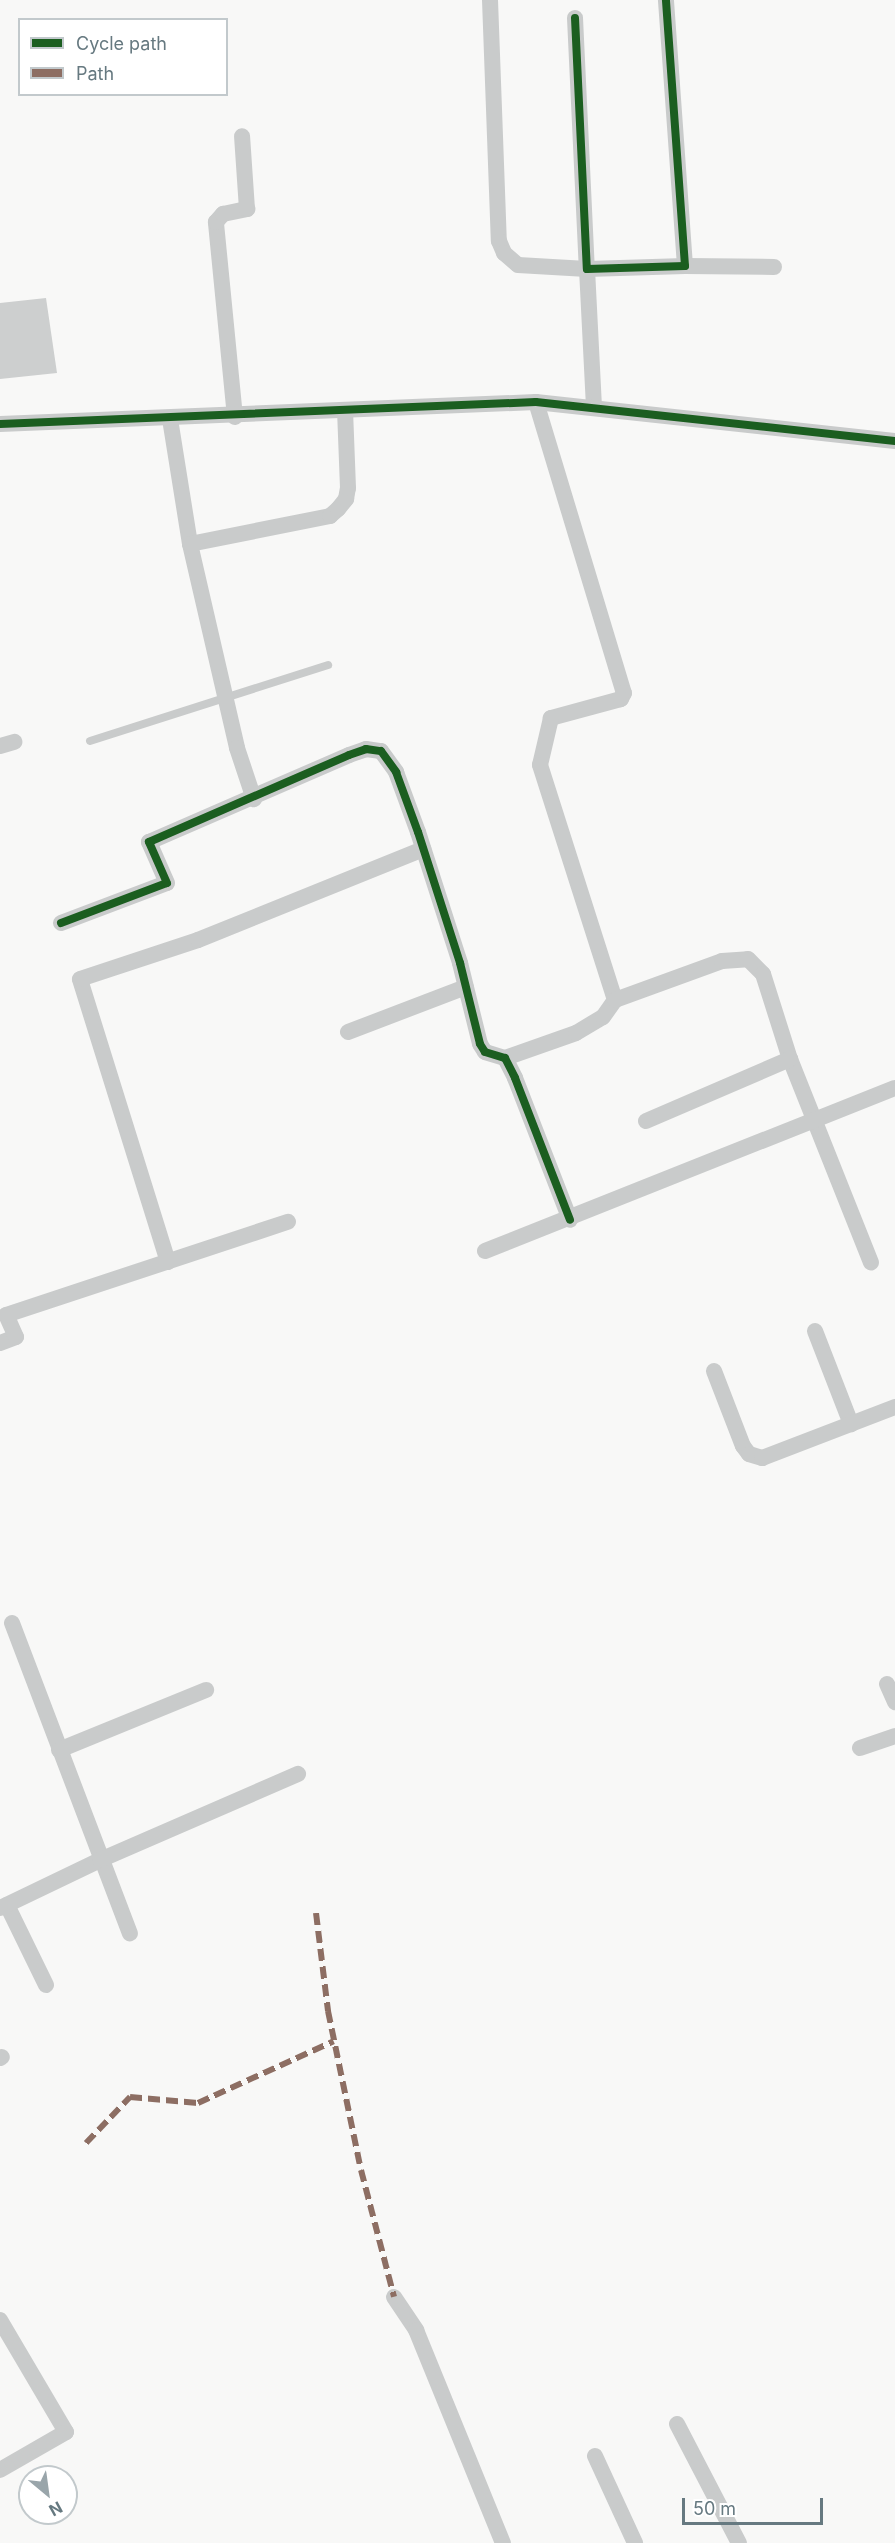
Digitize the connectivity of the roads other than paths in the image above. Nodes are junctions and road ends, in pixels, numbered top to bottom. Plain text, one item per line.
1 (490, 0) edge
2 (666, 0) edge
3 (575, 18) dead end
4 (242, 136) dead end
5 (685, 266) junction
6 (774, 267) dead end
7 (586, 269) junction
8 (536, 402) junction
9 (594, 408) junction
10 (345, 411) junction
11 (235, 417) junction
12 (170, 419) junction
13 (0, 424) edge
14 (895, 441) edge
15 (190, 544) junction
16 (328, 665) dead end
17 (224, 695) junction
18 (90, 741) dead end
19 (254, 799) junction
20 (423, 849) junction
21 (61, 923) dead end
22 (466, 987) junction
23 (615, 1000) junction
24 (348, 1032) dead end
25 (505, 1058) junction
26 (790, 1059) junction
27 (895, 1088) edge
28 (816, 1118) junction
29 (646, 1121) dead end
30 (570, 1220) junction
31 (288, 1222) dead end
32 (485, 1251) dead end
33 (168, 1262) junction
34 (871, 1263) dead end
35 (815, 1331) dead end
36 (0, 1343) edge
37 (714, 1371) dead end
38 (895, 1407) edge
39 (850, 1424) junction
40 (12, 1623) dead end
41 (887, 1684) dead end
42 (206, 1690) dead end
43 (895, 1702) edge
44 (895, 1736) edge
45 (860, 1748) dead end
46 (58, 1750) junction
47 (298, 1774) dead end
48 (100, 1860) junction
49 (3, 1907) edge
50 (130, 1933) dead end
51 (46, 1985) dead end
52 (394, 2297) dead end
53 (0, 2320) edge
54 (677, 2424) dead end
55 (595, 2456) dead end
56 (0, 2470) edge
57 (503, 2543) edge
58 (635, 2543) edge
59 (739, 2543) edge

1 - 7 street
2 - 5 street
3 - 7 street
4 - 11 street
5 - 6 street
5 - 7 street
7 - 9 street
8 - 9 street
8 - 10 street
8 - 23 street
9 - 14 street
10 - 11 street
10 - 15 street
11 - 12 street
12 - 13 street
12 - 15 street
15 - 17 street
16 - 17 lane
17 - 18 lane
17 - 19 street
19 - 20 street
19 - 21 street
20 - 22 street
20 - 33 street
22 - 24 street
22 - 25 street
23 - 25 street
23 - 26 street
25 - 30 street
26 - 28 street
26 - 29 street
27 - 28 street
28 - 30 street
28 - 34 street
30 - 32 street
31 - 33 street
33 - 36 street
35 - 39 street
37 - 39 street
38 - 39 street
40 - 46 street
41 - 43 street
42 - 46 street
44 - 45 street
46 - 48 street
47 - 48 street
48 - 49 street
48 - 50 street
49 - 51 street
52 - 57 street
53 - 56 street
54 - 59 street
55 - 58 street

